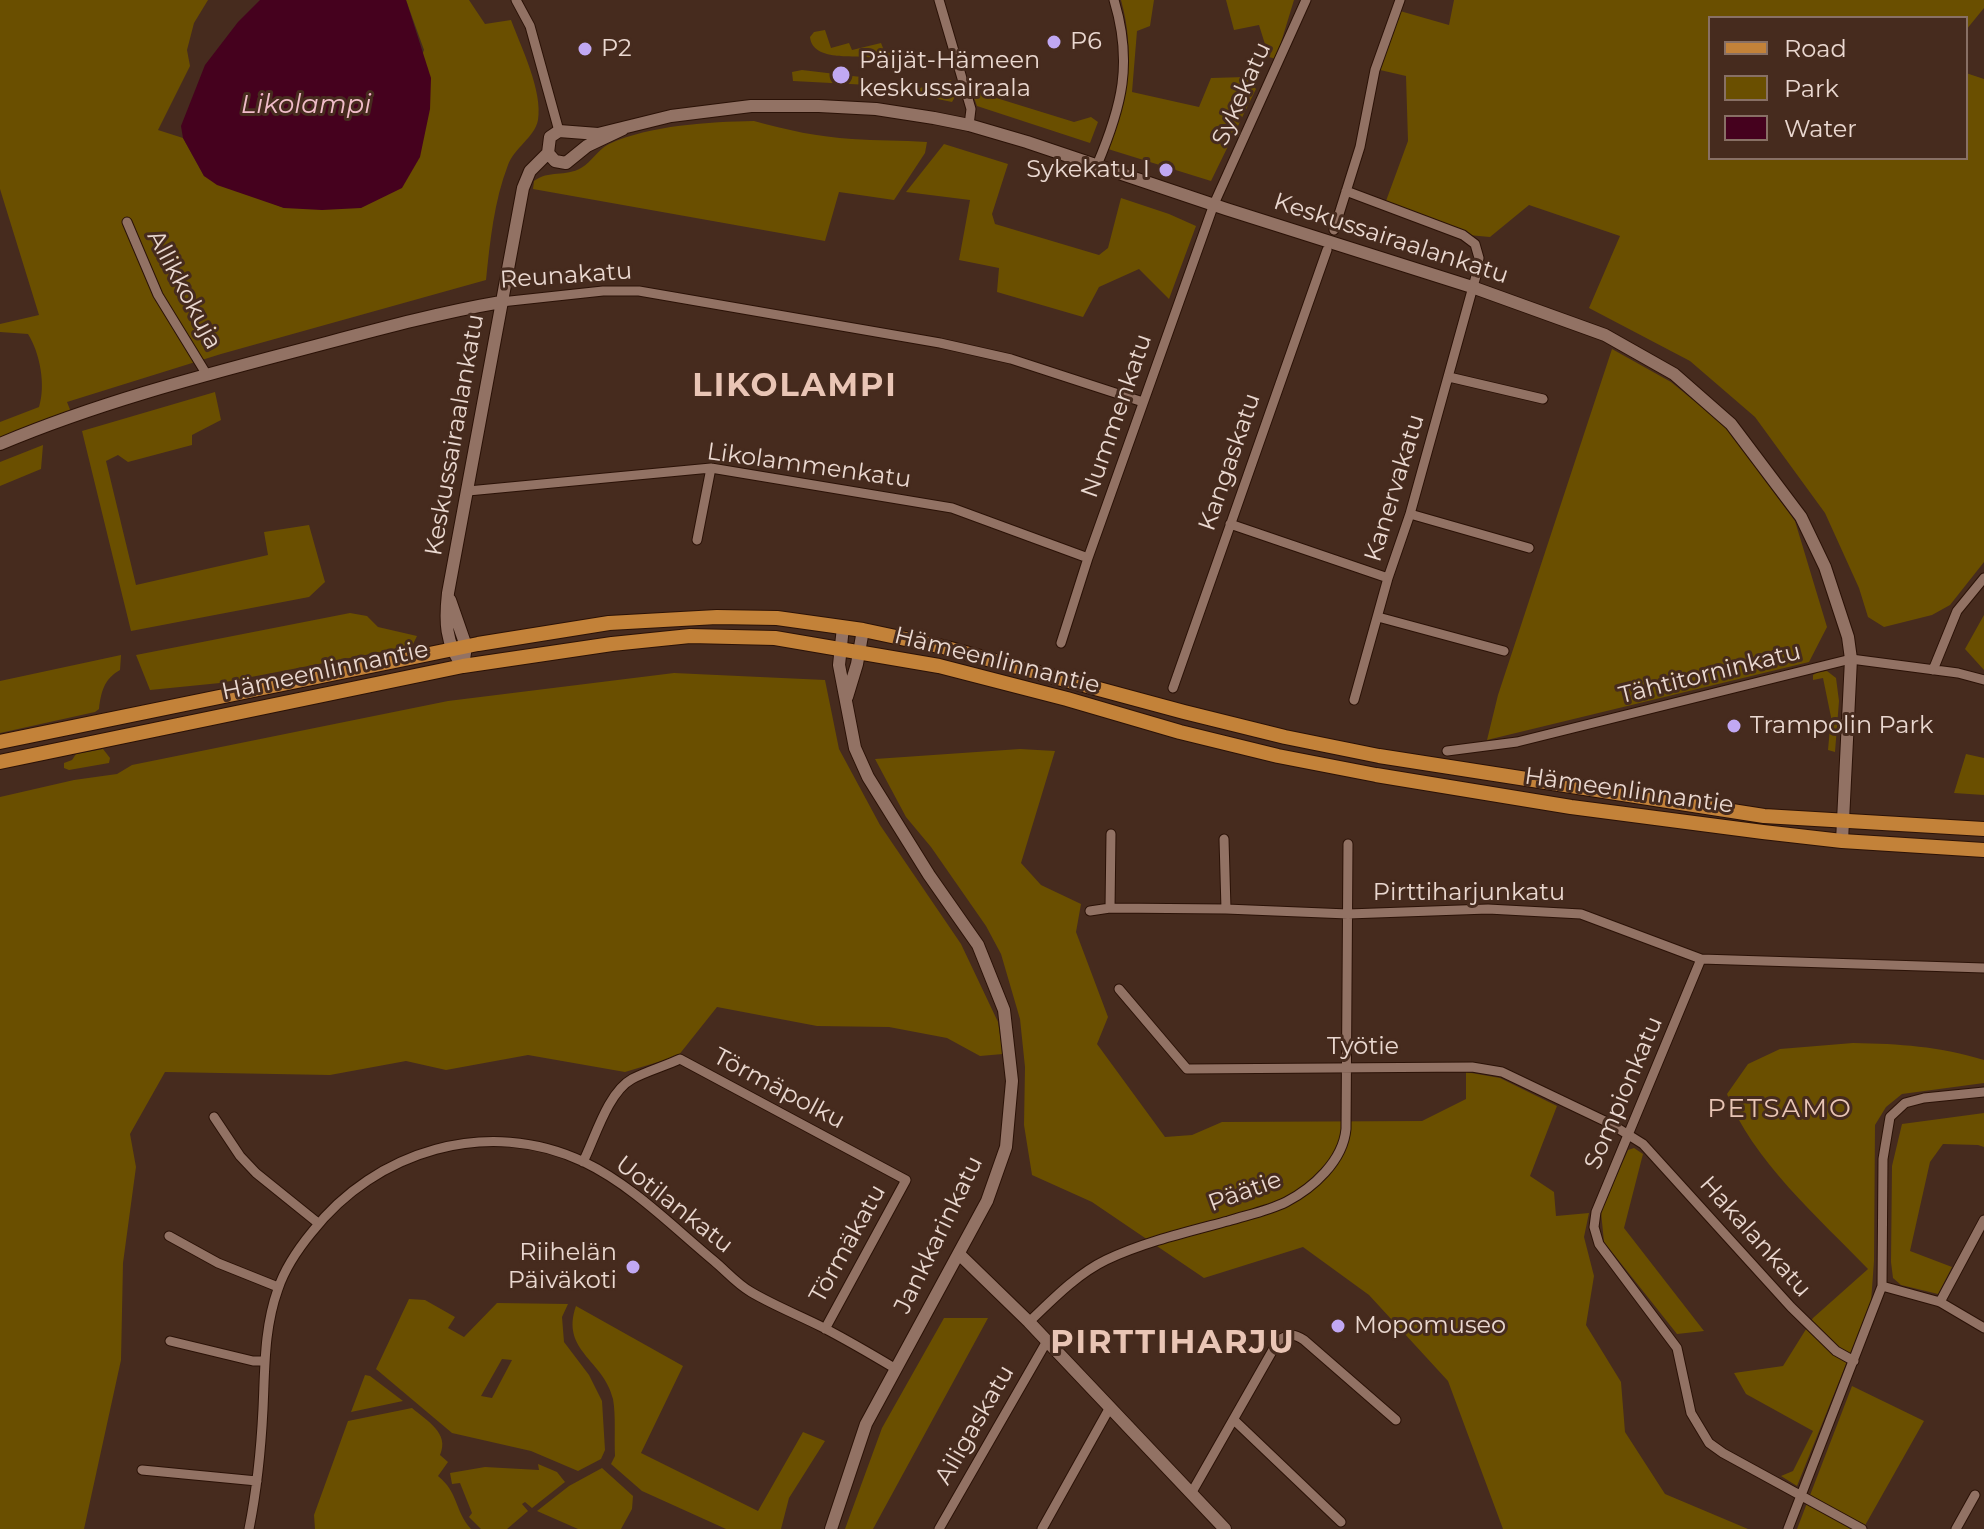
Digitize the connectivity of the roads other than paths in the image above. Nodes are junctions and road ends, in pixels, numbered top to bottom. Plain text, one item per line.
1 (516, 0) edge
2 (939, 0) edge
3 (1114, 0) edge
4 (1306, 0) edge
5 (1400, 0) edge
6 (969, 125) junction
7 (623, 129) junction
8 (559, 131) junction
9 (573, 134) junction
10 (548, 153) junction
11 (578, 153) junction
12 (1097, 165) junction
13 (1346, 191) junction
14 (1214, 204) junction
15 (127, 222) dead end
16 (1334, 230) dead end
17 (1327, 250) dead end
18 (1472, 287) junction
19 (501, 302) junction
20 (207, 375) junction
21 (1449, 377) junction
22 (1543, 399) dead end
23 (1143, 402) junction
24 (0, 444) edge
25 (711, 468) junction
26 (468, 491) junction
27 (1410, 514) junction
28 (1230, 524) junction
29 (697, 540) dead end
30 (1529, 548) dead end
31 (1088, 558) junction
32 (1388, 578) junction
33 (1984, 578) edge
34 (1378, 617) junction
35 (843, 627) junction
36 (863, 630) junction
37 (1061, 643) dead end
38 (459, 648) junction
39 (839, 648) junction
40 (859, 651) junction
41 (1504, 651) dead end
42 (1851, 659) junction
43 (463, 666) junction
44 (1933, 670) junction
45 (1984, 680) edge
46 (1173, 688) dead end
47 (847, 697) junction
48 (1354, 700) dead end
49 (0, 742) edge
50 (1447, 751) dead end
51 (0, 762) edge
52 (1842, 821) junction
53 (1984, 829) edge
54 (1111, 834) dead end
55 (1224, 839) dead end
56 (1842, 841) junction
57 (1348, 844) dead end
58 (1984, 850) edge
59 (1110, 908) junction
60 (1226, 909) junction
61 (1090, 911) dead end
62 (1348, 914) junction
63 (1701, 959) junction
64 (1984, 968) edge
65 (1119, 989) dead end
66 (1347, 1067) junction
67 (1984, 1092) edge
68 (214, 1117) dead end
69 (1629, 1135) junction
70 (583, 1162) junction
71 (906, 1180) joint
72 (1984, 1220) edge
73 (318, 1223) junction
74 (169, 1236) dead end
75 (959, 1254) junction
76 (1882, 1286) junction
77 (278, 1287) junction
78 (1940, 1302) junction
79 (1029, 1322) junction
80 (1984, 1328) edge
81 (825, 1329) junction
82 (170, 1341) dead end
83 (1047, 1341) junction
84 (265, 1361) junction
85 (1854, 1361) junction
86 (896, 1369) junction
87 (1109, 1409) junction
88 (1234, 1420) junction
89 (1396, 1420) dead end
90 (142, 1470) dead end
91 (257, 1481) junction
92 (1192, 1492) junction
93 (1975, 1495) dead end
94 (1803, 1496) junction
95 (1341, 1522) dead end
96 (249, 1529) edge
97 (831, 1529) edge
98 (939, 1529) edge
99 (1042, 1529) edge
100 (1225, 1529) edge
101 (1788, 1529) edge
102 (1862, 1529) edge
103 (1956, 1529) edge

1 - 8 street
2 - 6 street
3 - 12 street
4 - 14 street, Sykekatu
5 - 13 street
6 - 7 street, Keskussairaalankatu
6 - 12 street, Keskussairaalankatu
7 - 9 street, Keskussairaalankatu
7 - 11 street
8 - 9 street
8 - 10 street
9 - 11 street
10 - 11 street
10 - 19 street, Keskussairaalankatu
12 - 14 street, Keskussairaalankatu
13 - 16 street
13 - 18 street, Kanervakatu
14 - 18 street, Keskussairaalankatu
14 - 23 street, Nummenkatu
15 - 20 street, Allikkokuja
17 - 28 street, Kangaskatu
18 - 21 street, Kanervakatu
18 - 42 street, Keskussairaalankatu
19 - 20 street, Reunakatu
19 - 23 street, Reunakatu
19 - 26 street, Keskussairaalankatu
20 - 24 street, Reunakatu
21 - 22 street
21 - 27 street, Kanervakatu
23 - 31 street, Nummenkatu
25 - 26 street, Likolammenkatu
25 - 29 street
25 - 31 street, Likolammenkatu
26 - 38 street, Keskussairaalankatu
27 - 30 street
27 - 32 street, Kanervakatu
28 - 32 street
28 - 46 street, Kangaskatu
31 - 37 street, Nummenkatu
32 - 34 street, Kanervakatu
33 - 44 street
34 - 41 street
34 - 48 street, Kanervakatu
35 - 36 main road, Hämeenlinnantie
35 - 38 main road, Hämeenlinnantie
35 - 39 street, Jankkarinkatu
36 - 40 street, Jankkarinkatu
36 - 52 main road, Hämeenlinnantie
38 - 43 street, Keskussairaalankatu
38 - 49 main road, Hämeenlinnantie
39 - 40 main road, Hämeenlinnantie
39 - 43 main road, Hämeenlinnantie
39 - 47 street, Jankkarinkatu
40 - 47 street, Jankkarinkatu
40 - 56 main road, Hämeenlinnantie
42 - 44 street, Tähtitorninkatu
42 - 50 street, Tähtitorninkatu
42 - 52 street, Keskussairaalankatu
43 - 51 main road, Hämeenlinnantie
44 - 45 street, Tähtitorninkatu
47 - 75 street, Jankkarinkatu
52 - 53 main road, Hämeenlinnantie
52 - 56 street, Keskussairaalankatu
54 - 59 street
55 - 60 street
56 - 58 main road, Hämeenlinnantie
57 - 62 street, Päätie
59 - 60 street, Pirttiharjunkatu
59 - 61 street, Pirttiharjunkatu
60 - 62 street, Pirttiharjunkatu
62 - 63 street, Pirttiharjunkatu
62 - 66 street, Päätie
63 - 64 street, Pirttiharjunkatu
63 - 69 street, Sompionkatu
65 - 66 street, Työtie
66 - 69 street, Työtie
66 - 79 street, Päätie
67 - 76 street
68 - 73 street
69 - 85 street, Hakalankatu
69 - 94 street, Sompionkatu
70 - 71 street, Törmäpolku
70 - 73 street, Uotilankatu
70 - 81 street, Uotilankatu
71 - 81 street, Törmäkatu
72 - 78 street
73 - 77 street, Uotilankatu
74 - 77 street
75 - 79 street
75 - 86 street, Jankkarinkatu
76 - 78 street
76 - 85 street
77 - 84 street, Uotilankatu
78 - 80 street
79 - 83 street
81 - 86 street, Uotilankatu
82 - 84 street
83 - 87 street
83 - 98 street, Ailigaskatu
84 - 91 street, Uotilankatu
85 - 94 street
86 - 97 street, Jankkarinkatu
87 - 92 street
87 - 99 street
88 - 89 street
88 - 92 street
88 - 95 street
90 - 91 street
91 - 96 street, Uotilankatu
92 - 100 street
93 - 103 street
94 - 101 street
94 - 102 street

